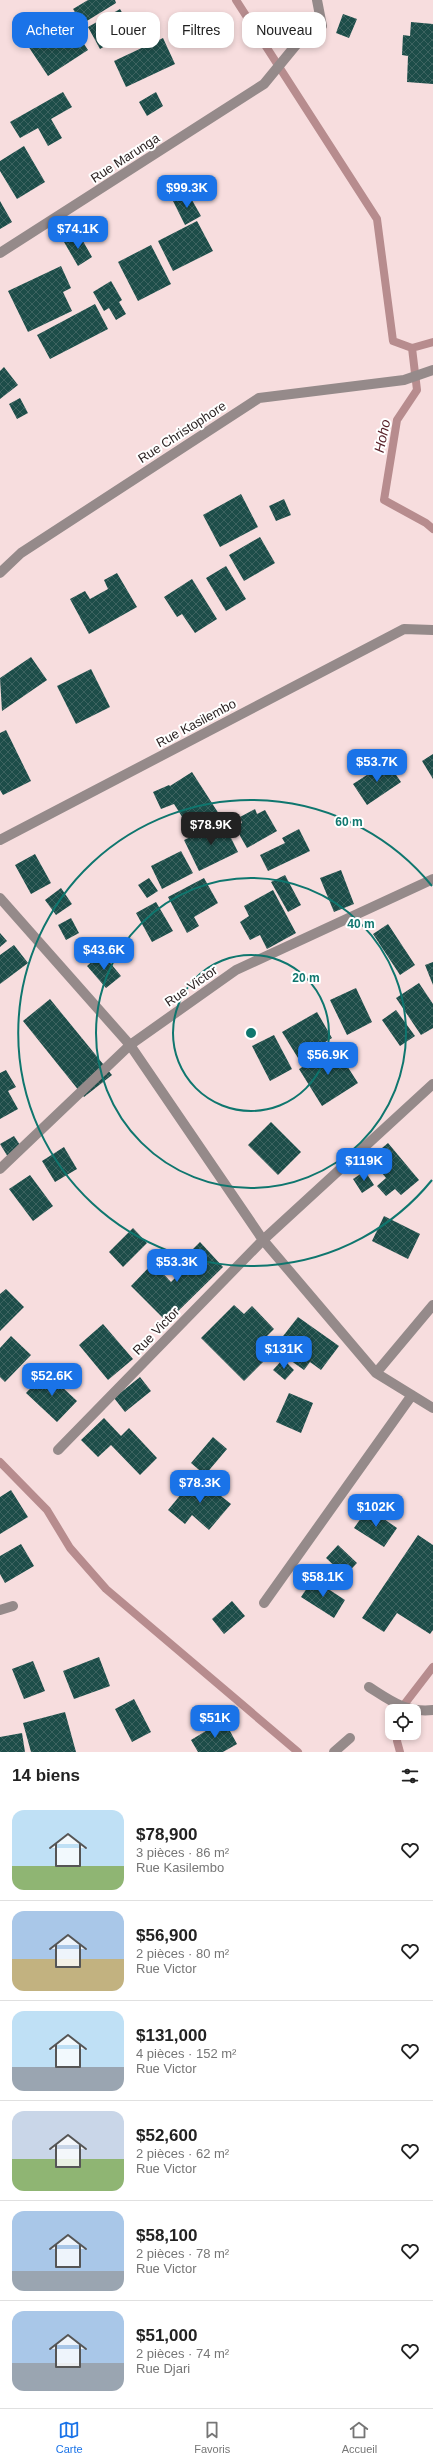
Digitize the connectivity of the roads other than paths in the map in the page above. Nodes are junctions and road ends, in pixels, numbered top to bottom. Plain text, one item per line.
1 (317, 0) edge
2 (0, 253) edge
3 (430, 370) edge
4 (0, 573) edge
5 (433, 630) edge
6 (0, 840) edge
7 (433, 879) edge
8 (0, 898) edge
9 (130, 1045) junction
10 (433, 1084) edge
11 (0, 1168) edge
12 (262, 1240) junction
13 (433, 1305) edge
14 (376, 1373) junction
15 (412, 1395) junction
16 (433, 1408) edge
17 (58, 1450) dead end
18 (264, 1603) dead end
19 (13, 1606) dead end
20 (0, 1610) edge
21 (369, 1687) dead end
22 (433, 1710) edge
23 (350, 1738) dead end
24 (334, 1752) edge

1 - 2 street, Rue Marunga
3 - 4 street, Rue Christophore
5 - 6 street, Rue Kasilembo
7 - 9 street, Rue Victor
8 - 9 street
9 - 11 street, Rue Victor
9 - 12 street
10 - 12 street, Rue Victor
12 - 14 street
12 - 17 street, Rue Victor
13 - 14 street
14 - 15 street
15 - 16 street
15 - 18 street
19 - 20 street
21 - 22 street
23 - 24 street

